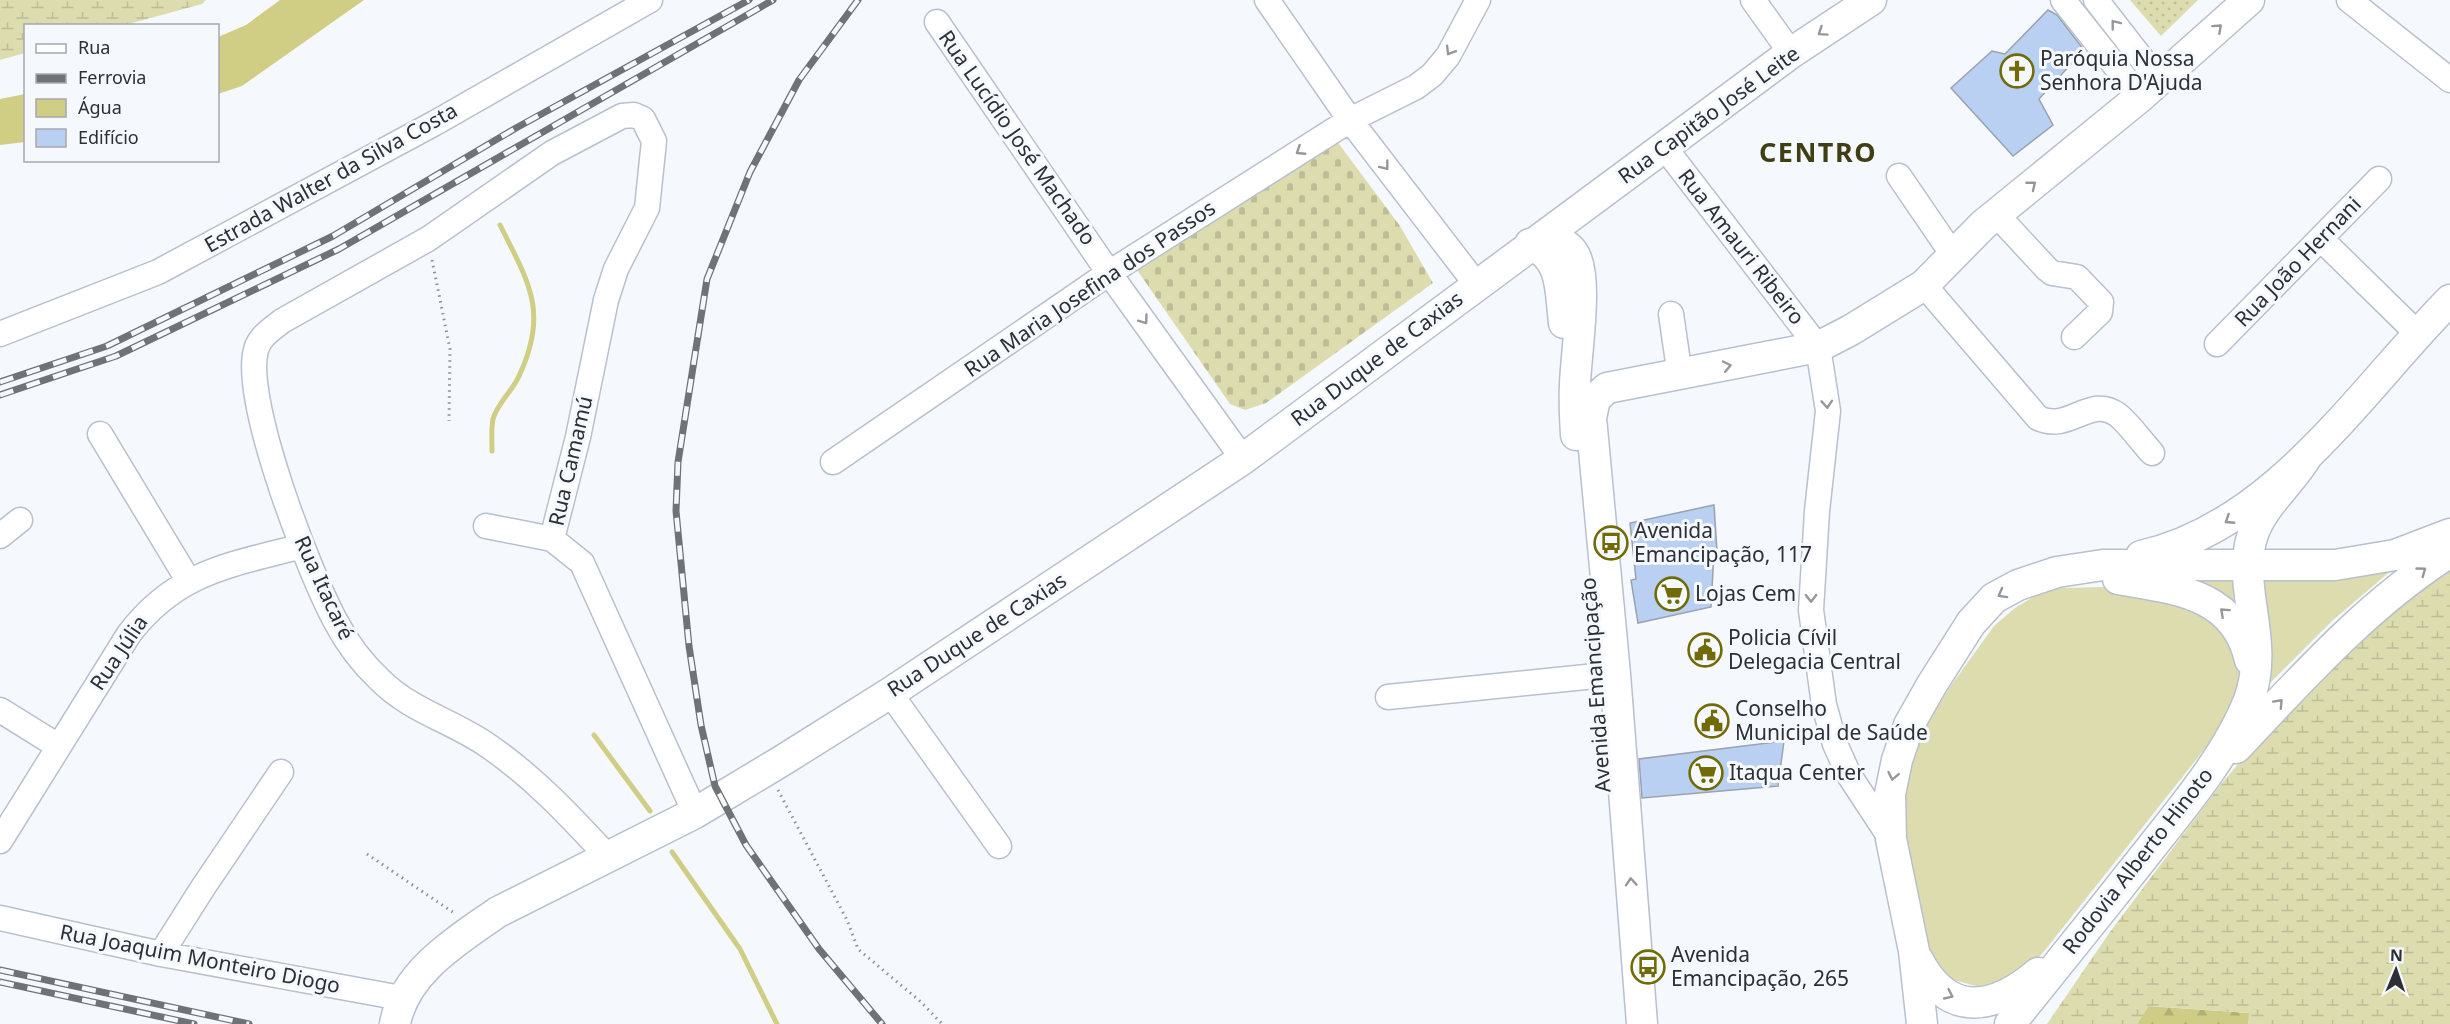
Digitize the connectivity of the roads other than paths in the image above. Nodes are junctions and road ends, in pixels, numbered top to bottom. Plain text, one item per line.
1 (650, 0) edge
2 (1267, 0) edge
3 (1478, 0) edge
4 (1753, 0) edge
5 (1871, 0) edge
6 (2063, 0) edge
7 (2096, 0) edge
8 (2249, 0) edge
9 (2349, 0) edge
10 (937, 22) dead end
11 (1791, 53) junction
12 (2450, 80) edge
13 (2150, 89) junction
14 (643, 119) joint
15 (1350, 120) junction
16 (1665, 148) junction
17 (1899, 177) dead end
18 (2379, 179) dead end
19 (1578, 211) junction
20 (1996, 214) junction
21 (2322, 240) junction
22 (1563, 243) junction
23 (1530, 244) junction
24 (1953, 255) junction
25 (1109, 273) junction
26 (1476, 284) junction
27 (1924, 285) junction
28 (2450, 300) edge
29 (1580, 303) junction
30 (1671, 314) dead end
31 (2418, 333) junction
32 (0, 334) edge
33 (2074, 337) dead end
34 (2217, 344) dead end
35 (1818, 346) junction
36 (1680, 376) junction
37 (1574, 386) junction
38 (1607, 388) junction
39 (100, 434) dead end
40 (2152, 453) dead end
41 (2307, 456) junction
42 (1243, 459) junction
43 (833, 462) dead end
44 (2271, 503) junction
45 (20, 520) dead end
46 (486, 526) dead end
47 (2450, 534) edge
48 (0, 536) edge
49 (552, 539) junction
50 (302, 546) junction
51 (2450, 552) edge
52 (2103, 565) junction
53 (2248, 566) junction
54 (2335, 566) junction
55 (2057, 572) junction
56 (188, 580) junction
57 (1605, 675) junction
58 (2255, 683) junction
59 (890, 693) junction
60 (1388, 697) dead end
61 (0, 710) edge
62 (58, 746) junction
63 (282, 772) dead end
64 (2196, 791) junction
65 (696, 813) junction
66 (1891, 839) junction
67 (0, 841) edge
68 (999, 846) dead end
69 (608, 856) junction
70 (0, 918) edge
71 (2075, 943) junction
72 (1914, 951) junction
73 (161, 954) junction
74 (397, 1011) edge
75 (1623, 1024) edge
76 (1642, 1024) edge
77 (1922, 1024) edge
78 (2010, 1024) edge
79 (2031, 1024) edge

1 - 32 street, Estrada Walter da Silva Costa
2 - 15 street
3 -> 15 street, Rua Maria Josefina dos Passos
4 - 11 street
5 -> 11 main road, Rua Capitão José Leite
6 - 13 street
13 -> 7 street
13 -> 8 main road
9 - 12 street
10 - 25 street, Rua Lucídio José Machado
11 - 16 main road, Rua Capitão José Leite
20 -> 13 main road
14 - 49 street, Rua Camamú
14 - 50 street, Rua Itacaré
15 -> 25 street, Rua Maria Josefina dos Passos
15 -> 26 street
16 - 19 main road, Rua Capitão José Leite
16 - 35 street, Rua Amauri Ribeiro
17 - 24 street
18 - 21 street, Rua João Hernani
19 - 22 main road, Rua Capitão José Leite
19 - 23 main road, Rua Duque de Caxias
20 - 24 main road
20 - 33 street
21 - 31 street
21 - 34 street, Rua João Hernani
22 - 23 main road
22 - 29 main road, Avenida Emancipação
23 - 26 main road, Rua Duque de Caxias
23 - 37 main road
24 - 27 main road
25 -> 42 street, Rua Lucídio José Machado
25 - 43 street, Rua Maria Josefina dos Passos
26 - 42 main road, Rua Duque de Caxias
27 - 35 main road
27 - 40 street
28 - 31 main road, Rodovia Alberto Hinoto
29 - 37 main road, Avenida Emancipação
29 - 38 main road
30 - 36 street
31 - 41 main road, Rodovia Alberto Hinoto
36 -> 35 main road
35 -> 66 street
36 - 38 main road
37 - 57 main road, Avenida Emancipação
38 - 57 main road, Avenida Emancipação
39 - 56 street
41 - 44 main road, Rodovia Alberto Hinoto
41 -> 52 main road, Rodovia Alberto Hinoto
42 - 59 main road, Rua Duque de Caxias
44 - 53 main road, Rodovia Alberto Hinoto
44 - 54 main road
45 - 48 street
46 - 49 street
47 - 54 main road
49 - 65 street, Rua Camamú
50 - 56 street, Rua Júlia
50 - 69 street, Rua Itacaré
64 -> 51 main road
52 - 53 main road
52 - 55 main road
53 - 54 main road
53 - 58 main road, Rodovia Alberto Hinoto
58 -> 55 main road
55 -> 66 main road
56 - 62 street, Rua Júlia
57 - 60 street
57 - 75 main road, Avenida Emancipação
76 -> 57 main road, Avenida Emancipação
58 - 64 main road, Rodovia Alberto Hinoto
59 - 65 main road, Rua Duque de Caxias
59 - 68 street
61 - 62 street
62 - 67 street, Rua Júlia
63 - 73 street
64 - 71 main road, Rodovia Alberto Hinoto
65 - 69 main road, Rua Duque de Caxias
66 - 72 main road
69 - 74 main road, Rua Duque de Caxias
70 - 73 street, Rua Joaquim Monteiro Diogo
72 -> 71 main road
71 - 78 main road, Rodovia Alberto Hinoto
71 - 79 main road
72 - 77 main road
73 - 74 street, Rua Joaquim Monteiro Diogo

